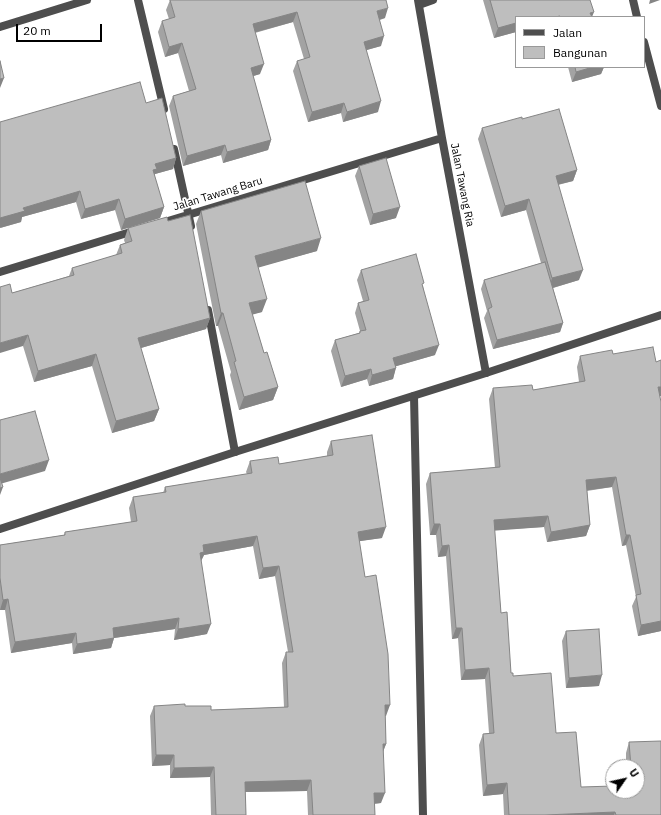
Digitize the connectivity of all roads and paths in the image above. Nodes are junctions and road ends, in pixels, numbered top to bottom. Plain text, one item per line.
1 (87, 0) edge
2 (138, 0) edge
3 (433, 0) edge
4 (633, 0) edge
5 (419, 2) edge
6 (637, 16) edge
7 (0, 27) edge
8 (645, 46) edge
9 (661, 106) edge
10 (165, 115) edge
11 (171, 138) edge
12 (442, 138) junction
13 (189, 214) junction
14 (194, 237) edge
15 (0, 272) edge
16 (205, 299) edge
17 (661, 315) edge
18 (486, 373) junction
19 (414, 396) junction
20 (235, 452) junction
21 (0, 529) edge
22 (423, 815) edge

1 - 7 street
2 - 10 street
3 - 5 street
4 - 6 street
5 - 12 street, Jalan Tawang Ria
8 - 9 street
11 - 13 street
12 - 13 street, Jalan Tawang Baru
12 - 18 street, Jalan Tawang Ria
13 - 14 street
13 - 15 street, Jalan Tawang Baru
16 - 20 street
17 - 18 street
18 - 19 street
19 - 20 street
19 - 22 street
20 - 21 street

